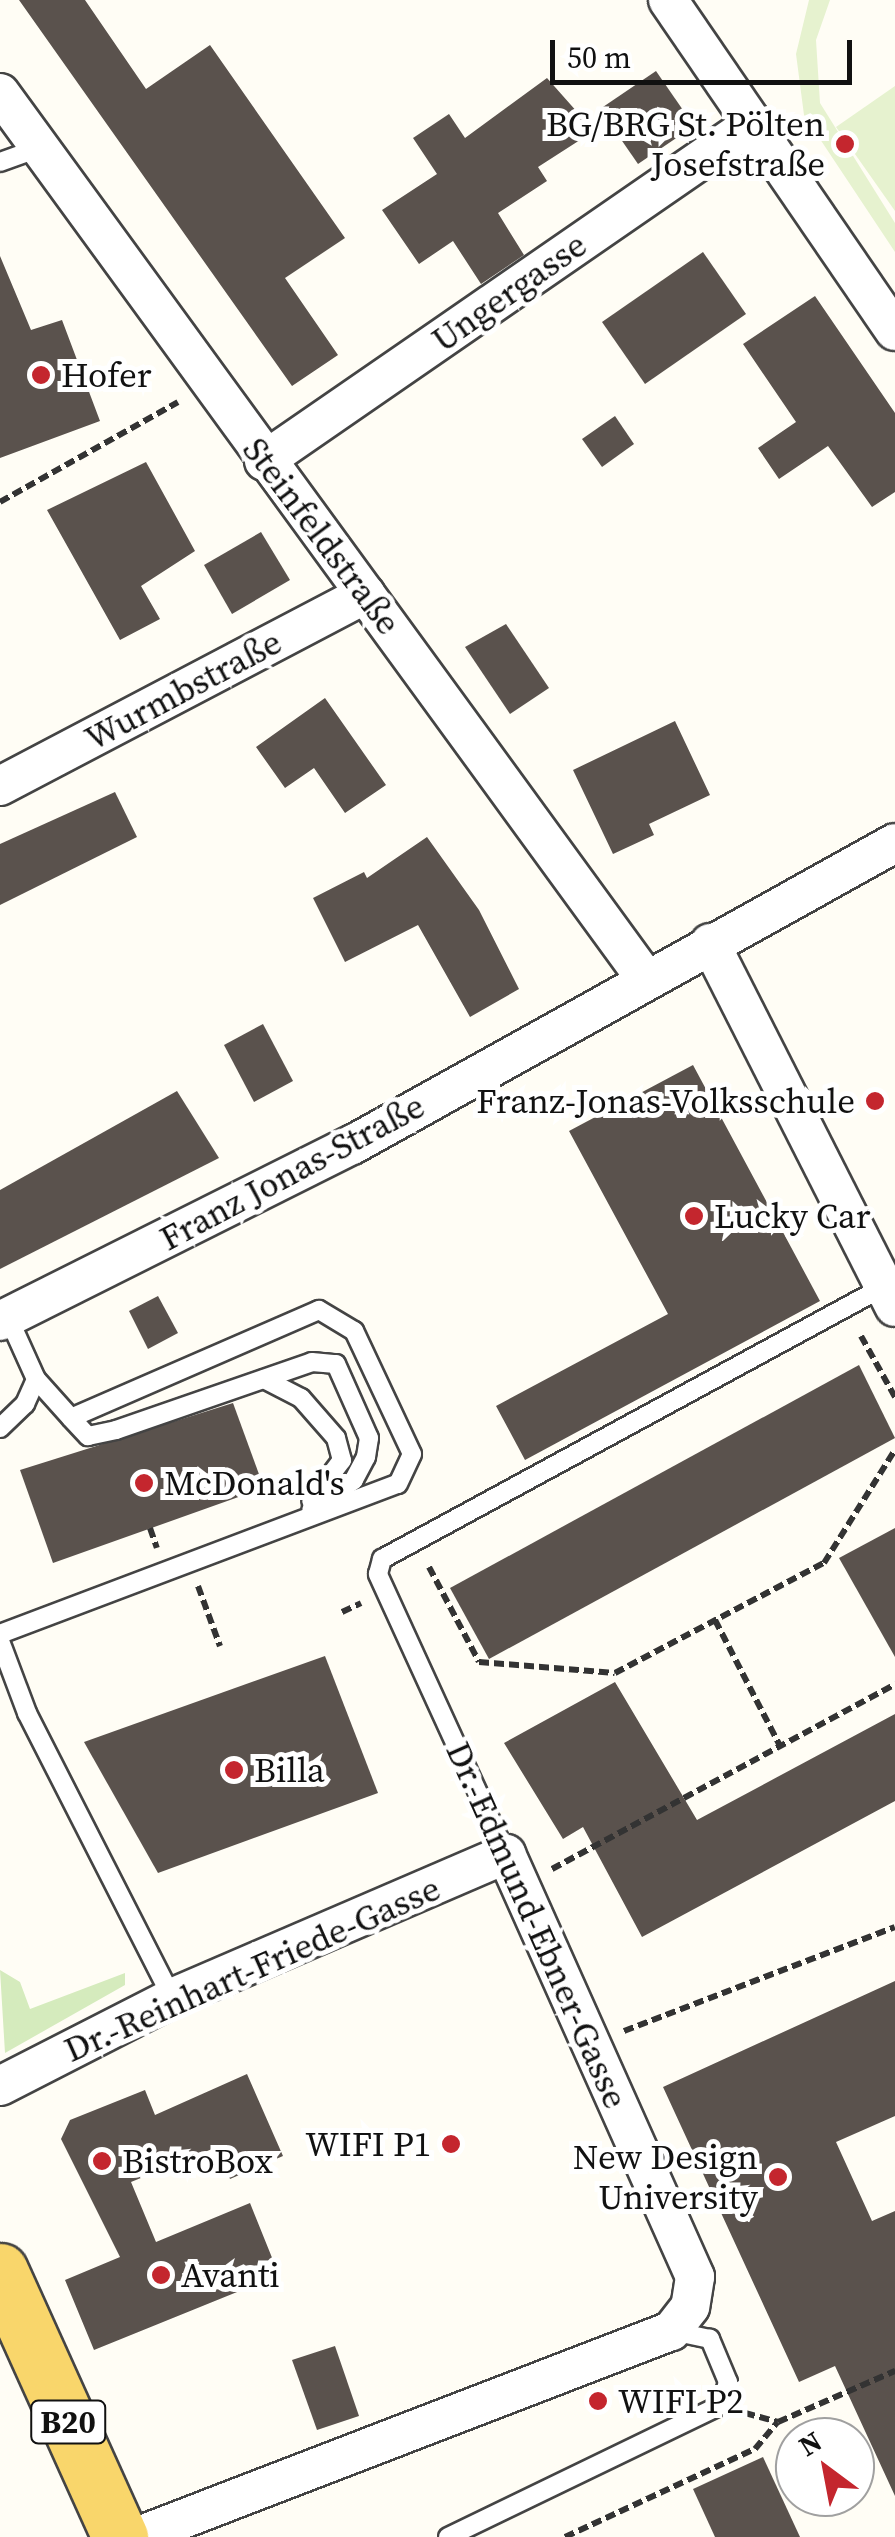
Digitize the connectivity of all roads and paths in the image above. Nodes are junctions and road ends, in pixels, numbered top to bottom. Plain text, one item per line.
1 (668, 0) edge
2 (0, 93) edge
3 (754, 123) junction
4 (39, 148) junction
5 (0, 162) edge
6 (895, 330) edge
7 (209, 384) junction
8 (264, 460) junction
9 (0, 502) edge
10 (366, 594) junction
11 (0, 786) edge
12 (895, 843) edge
13 (710, 943) junction
14 (646, 978) junction
15 (890, 1296) edge
16 (4, 1319) edge
17 (860, 1336) dead end
18 (264, 1378) junction
19 (36, 1379) junction
20 (895, 1397) edge
21 (71, 1418) junction
22 (0, 1428) edge
23 (895, 1450) edge
24 (286, 1527) junction
25 (190, 1563) junction
26 (429, 1567) dead end
27 (360, 1604) dead end
28 (342, 1612) dead end
29 (715, 1620) junction
30 (0, 1638) edge
31 (220, 1646) dead end
32 (895, 1684) edge
33 (780, 1746) junction
34 (513, 1870) junction
35 (895, 1928) edge
36 (172, 1998) junction
37 (590, 2044) junction
38 (0, 2086) edge
39 (5, 2297) edge
40 (671, 2332) junction
41 (895, 2372) edge
42 (120, 2537) edge
43 (136, 2537) edge
44 (448, 2537) edge
45 (565, 2537) edge

1 - 3 street
2 - 4 street, Steinfeldstraße
3 - 6 street
3 - 8 street, Ungergasse
4 - 5 lane
4 - 7 street, Steinfeldstraße
7 - 8 street, Steinfeldstraße
7 - 9 path
8 - 10 street, Steinfeldstraße
10 - 11 street, Wurmbstraße
10 - 14 street, Steinfeldstraße
12 - 13 street, Franz Jonas-Straße
13 - 14 street, Franz Jonas-Straße
13 - 15 street
14 - 16 street, Franz Jonas-Straße
15 - 34 lane, Dr.-Edmund-Ebner-Gasse
16 - 19 lane
17 - 20 path
18 - 21 lane
18 - 24 lane
18 - 24 lane
19 - 21 lane
19 - 22 lane
21 - 24 lane
23 - 29 path
24 - 25 lane
25 - 30 lane
25 - 31 path
26 - 29 path
27 - 28 path
29 - 33 path
30 - 36 lane
32 - 33 path
33 - 34 path
34 - 36 street, Dr.-Reinhart-Friede-Gasse
34 - 37 street, Dr.-Edmund-Ebner-Gasse
35 - 37 path
36 - 38 street, Dr.-Reinhart-Friede-Gasse
37 - 40 street, Dr.-Edmund-Ebner-Gasse
39 - 42 main road, B20
40 - 43 street
40 - 44 lane
41 - 45 path

